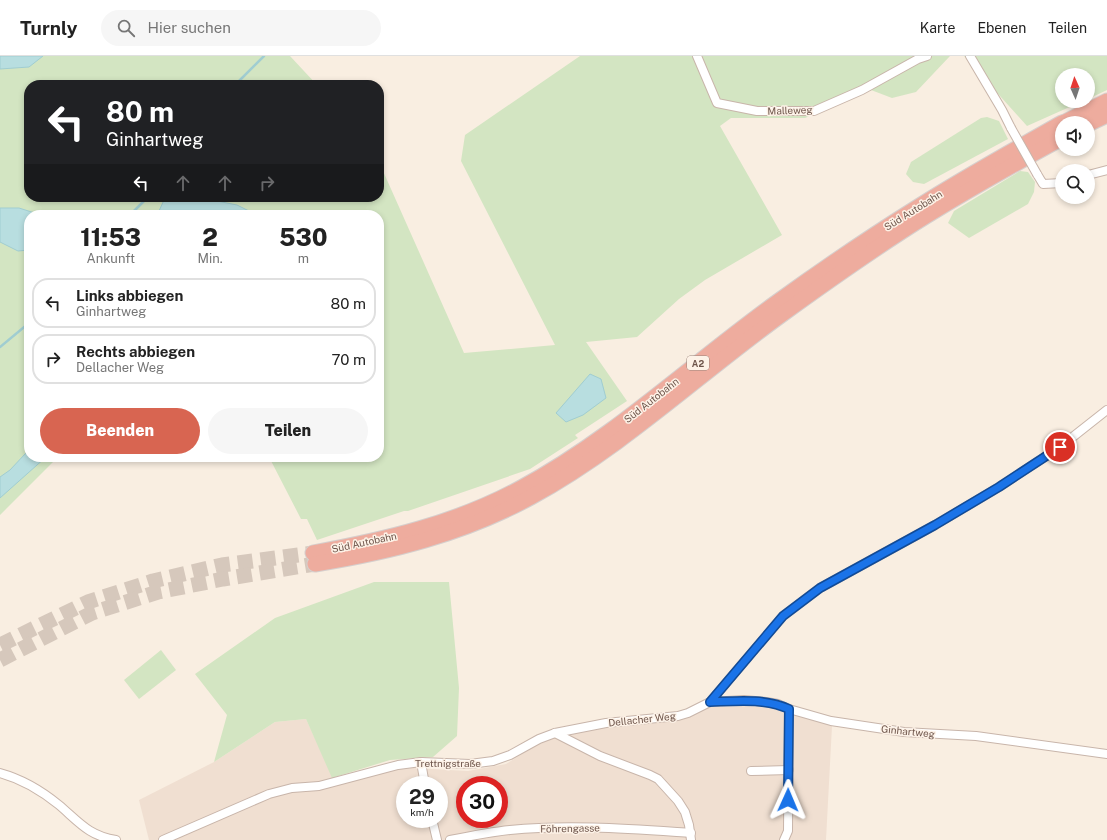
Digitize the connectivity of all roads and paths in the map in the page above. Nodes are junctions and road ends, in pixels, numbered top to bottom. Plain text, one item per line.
1 (697, 56) edge
2 (927, 56) edge
3 (970, 56) edge
4 (1107, 101) edge
5 (1107, 115) edge
6 (1076, 116) edge
7 (1095, 121) edge
8 (1055, 127) edge
9 (1055, 142) edge
10 (1107, 170) edge
11 (1095, 174) edge
12 (1055, 183) edge
13 (1107, 410) edge
14 (710, 702) junction
15 (789, 709) junction
16 (555, 733) junction
17 (1107, 754) edge
18 (421, 762) junction
19 (789, 770) junction
20 (751, 771) dead end
21 (0, 773) edge
22 (423, 776) edge
23 (434, 828) edge
24 (691, 836) edge
25 (116, 840) edge
26 (163, 840) edge
27 (437, 840) edge
28 (450, 840) edge
29 (784, 840) edge

1 - 2 street, Malleweg
3 - 12 street, bridge
4 - 6 highway, Süd Autobahn / A2
5 - 7 highway
8 - 9 highway, Süd Autobahn / A2
10 - 11 street
13 - 14 street, Dellacher Weg
14 - 15 street, Ginhartweg
14 - 16 street, Dellacher Weg
15 - 17 street, Ginhartweg
15 - 19 street
16 - 18 street, Trettnigstraße
16 - 24 street
18 - 22 street
18 - 26 street, Trettnigstraße
19 - 20 street
19 - 29 street
21 - 25 street
23 - 27 street
24 - 28 street, Föhrengasse

